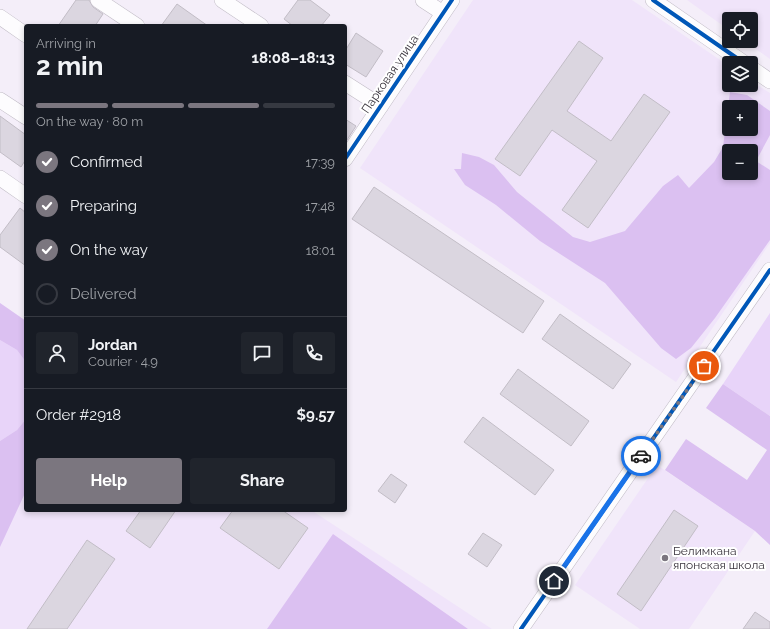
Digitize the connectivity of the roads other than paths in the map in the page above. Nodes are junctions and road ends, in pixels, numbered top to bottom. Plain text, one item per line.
1 (98, 0) edge
2 (222, 0) edge
3 (423, 0) edge
4 (452, 0) edge
5 (653, 0) edge
6 (443, 13) junction
7 (0, 17) edge
8 (134, 24) edge
9 (258, 24) edge
10 (24, 34) edge
11 (734, 56) edge
12 (758, 73) edge
13 (770, 81) edge
14 (347, 83) edge
15 (0, 100) edge
16 (380, 106) junction
17 (24, 116) edge
18 (347, 155) edge
19 (0, 178) edge
20 (24, 195) edge
21 (770, 270) edge
22 (521, 629) edge

1 - 8 street
2 - 9 street
3 - 6 street
4 - 6 street, Парковая улица
5 - 11 street
6 - 16 street, Парковая улица
7 - 10 street
12 - 13 street
14 - 16 street, Парковая улица
15 - 17 street
16 - 18 street, Парковая улица
19 - 20 street
21 - 22 street

